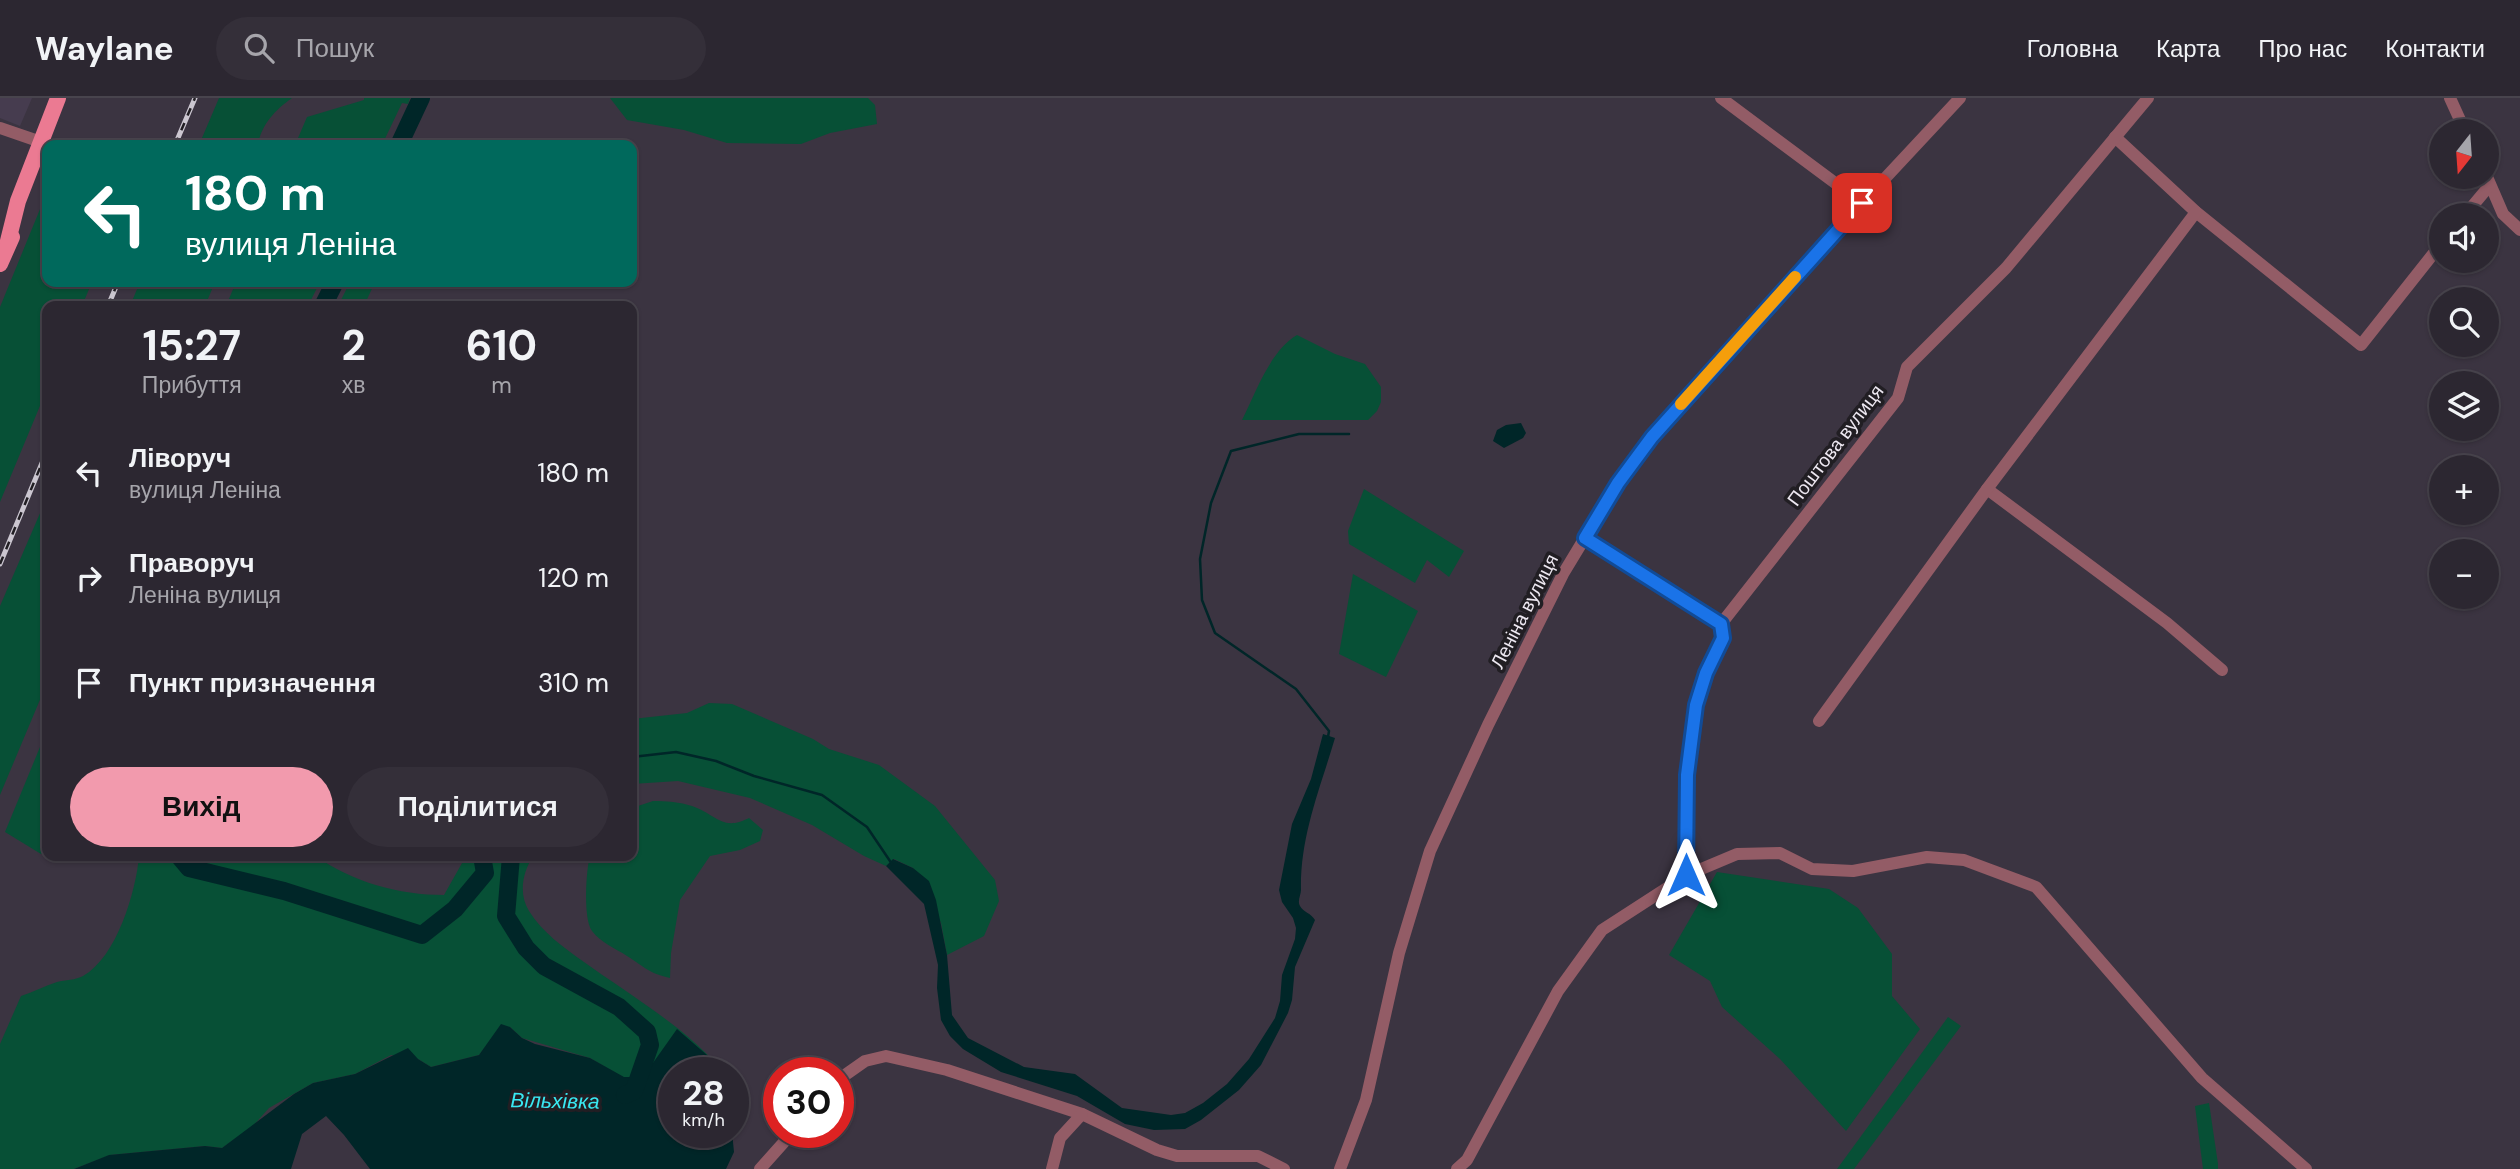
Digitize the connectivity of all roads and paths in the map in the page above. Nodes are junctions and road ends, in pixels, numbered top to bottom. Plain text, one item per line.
1 (58, 98) edge
2 (69, 98) edge
3 (1721, 98) edge
4 (1960, 98) edge
5 (2148, 98) edge
6 (2450, 98) edge
7 (2460, 119) edge
8 (0, 128) edge
9 (2115, 137) junction
10 (48, 140) edge
11 (49, 140) edge
12 (42, 145) edge
13 (42, 159) edge
14 (2492, 189) edge
15 (1862, 203) junction
16 (2196, 212) junction
17 (2520, 230) edge
18 (2429, 259) edge
19 (0, 264) edge
20 (1987, 489) junction
21 (1585, 538) junction
22 (1721, 624) junction
23 (2222, 670) dead end
24 (1819, 721) dead end
25 (1686, 875) junction
26 (854, 1068) edge
27 (1082, 1114) junction
28 (779, 1148) edge
29 (760, 1169) edge
30 (1052, 1169) edge
31 (1284, 1169) edge
32 (1340, 1169) edge
33 (1457, 1169) edge
34 (2306, 1169) edge

1 - 10 main road
2 - 11 main road
3 - 15 street
4 - 15 street, Леніна вулиця
5 - 9 street, Поштова вулиця
6 - 7 street
8 - 12 street
9 - 16 street
9 - 22 street, Поштова вулиця
13 - 19 main road
14 - 17 street
15 - 21 street, Леніна вулиця
16 - 18 street
16 - 20 street
20 - 23 street
20 - 24 street
21 - 22 street
21 - 32 street, Леніна вулиця
22 - 25 street, Поштова вулиця
25 - 33 street
25 - 34 street
26 - 27 street
27 - 30 street
27 - 31 street
28 - 29 street

